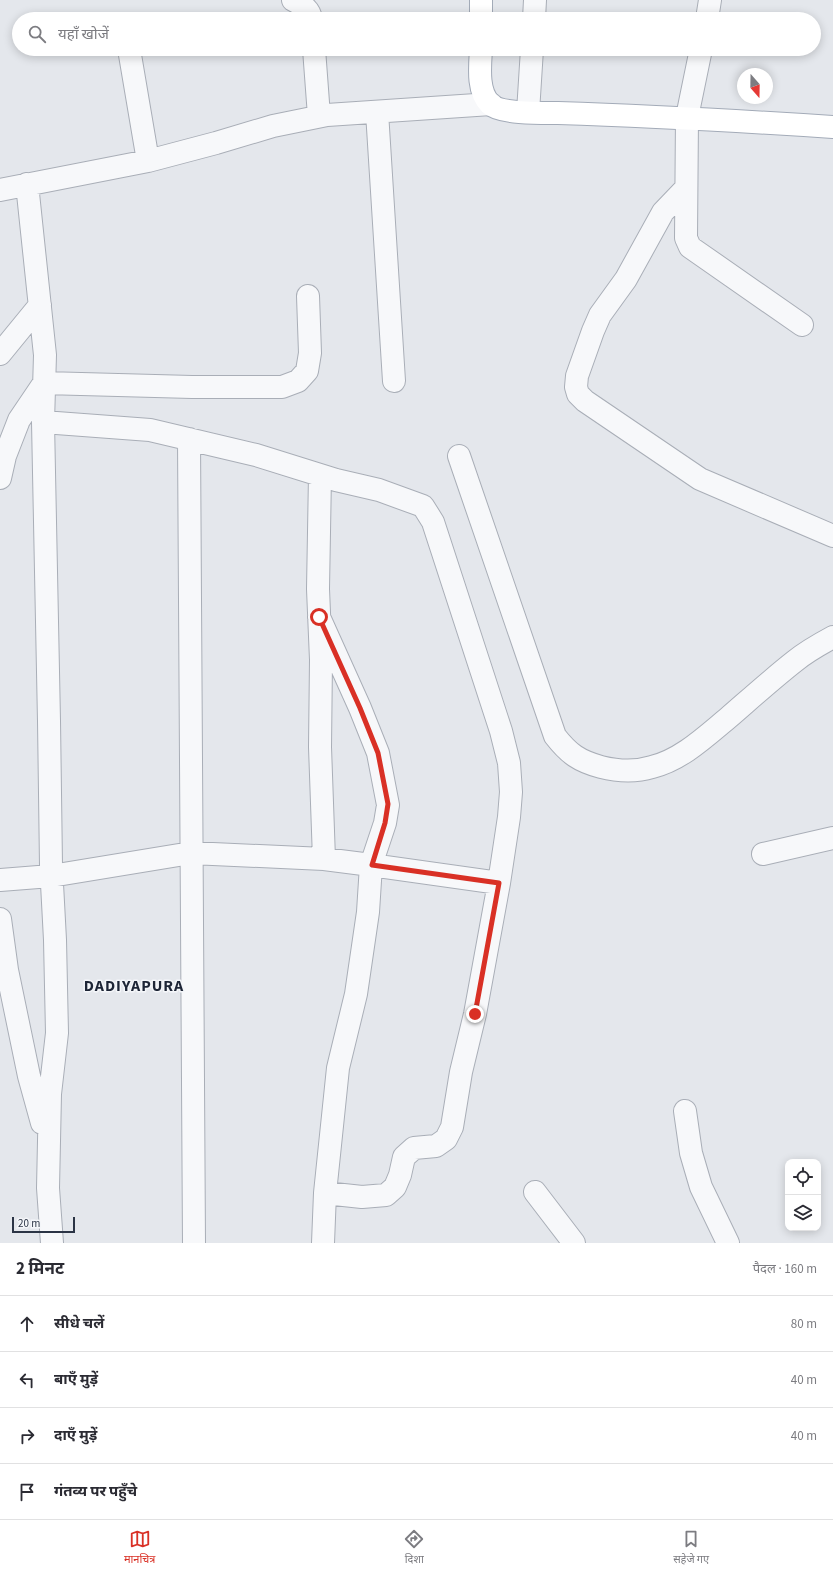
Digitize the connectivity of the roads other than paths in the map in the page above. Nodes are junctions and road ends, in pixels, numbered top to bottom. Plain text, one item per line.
1 (293, 0) edge
2 (481, 0) edge
3 (535, 0) edge
4 (710, 0) edge
5 (309, 12) edge
6 (481, 12) edge
7 (534, 12) edge
8 (707, 12) edge
9 (130, 56) edge
10 (315, 56) edge
11 (481, 56) edge
12 (532, 56) edge
13 (700, 56) edge
14 (490, 104) junction
15 (377, 112) junction
16 (528, 112) junction
17 (319, 116) junction
18 (687, 118) junction
19 (833, 127) edge
20 (148, 160) junction
21 (27, 184) junction
22 (686, 188) junction
23 (0, 190) edge
24 (308, 296) dead end
25 (40, 305) junction
26 (802, 325) dead end
27 (0, 354) edge
28 (394, 381) dead end
29 (44, 383) junction
30 (43, 422) junction
31 (190, 439) junction
32 (459, 456) dead end
33 (320, 475) junction
34 (0, 478) edge
35 (833, 536) edge
36 (319, 617) junction
37 (833, 636) edge
38 (833, 838) edge
39 (191, 853) junction
40 (763, 854) dead end
41 (324, 859) junction
42 (372, 865) junction
43 (51, 876) junction
44 (0, 880) edge
45 (499, 883) junction
46 (0, 919) edge
47 (686, 1111) dead end
48 (49, 1147) junction
49 (535, 1192) dead end
50 (326, 1193) junction
51 (52, 1243) edge
52 (194, 1243) edge
53 (323, 1243) edge
54 (574, 1243) edge
55 (728, 1243) edge

1 - 5 street
2 - 6 main road
3 - 7 street
4 - 8 street
9 - 20 street
10 - 17 street
11 - 14 main road
12 - 16 street
13 - 18 street
14 - 15 street
14 - 16 main road
15 - 17 street
15 - 28 street
16 - 18 main road
17 - 20 street
18 - 19 main road
18 - 22 street
20 - 21 street
21 - 23 street
21 - 25 street
22 - 26 street
22 - 35 street
24 - 29 street
25 - 27 street
25 - 29 street
29 - 30 street
29 - 34 street
30 - 31 street
30 - 43 street
31 - 33 street
31 - 39 street
32 - 37 street
33 - 36 street
33 - 45 street
36 - 41 street
36 - 42 street
38 - 40 street
39 - 41 street
39 - 43 street
39 - 52 street
41 - 42 street
42 - 45 street
42 - 50 street
43 - 44 street
43 - 48 street
45 - 50 street
46 - 48 street
47 - 55 street
48 - 51 street
49 - 54 street
50 - 53 street

